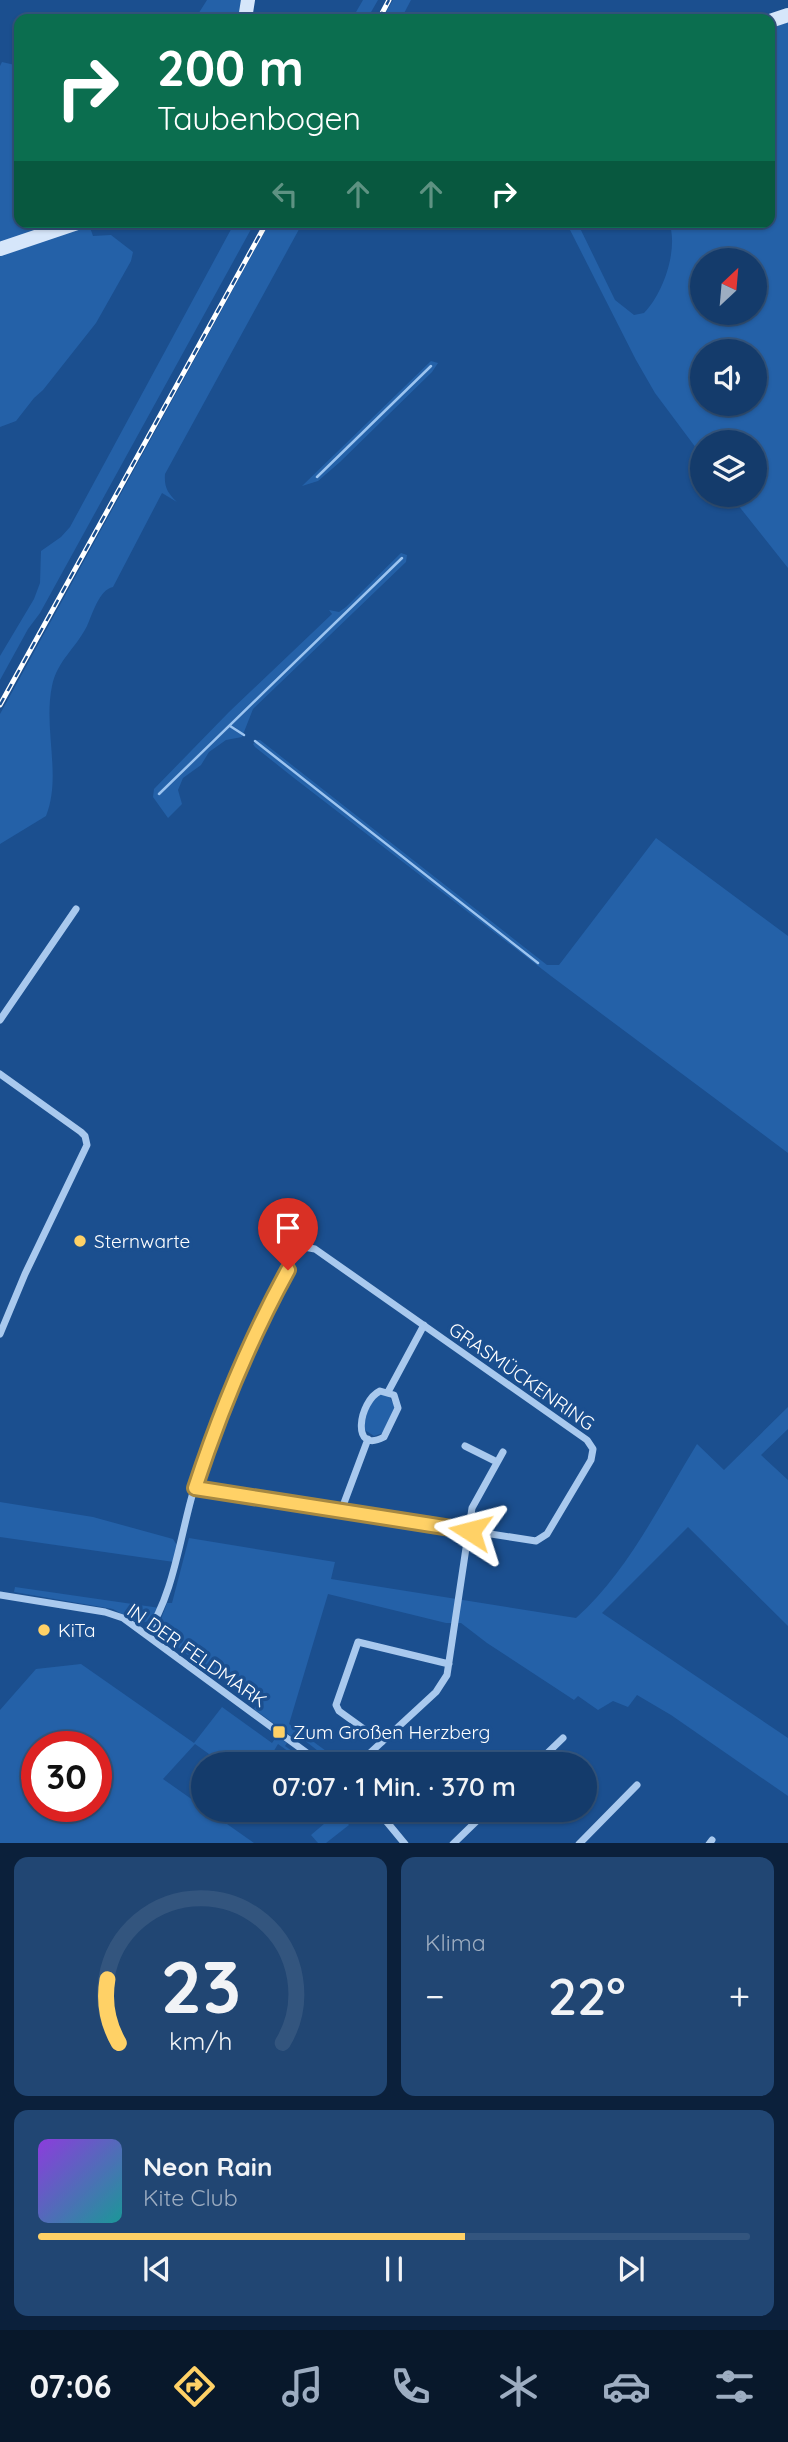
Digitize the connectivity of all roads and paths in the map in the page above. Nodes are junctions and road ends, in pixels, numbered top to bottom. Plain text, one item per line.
1 (62, 228) edge
2 (0, 249) edge
3 (76, 909) dead end
4 (0, 1020) edge
5 (0, 1074) edge
6 (424, 1325) junction
7 (0, 1334) edge
8 (388, 1392) junction
9 (368, 1438) junction
10 (465, 1446) dead end
11 (503, 1452) dead end
12 (497, 1462) junction
13 (195, 1488) junction
14 (341, 1511) junction
15 (470, 1531) junction
16 (0, 1595) edge
17 (146, 1635) junction
18 (449, 1664) junction
19 (563, 1738) dead end
20 (382, 1742) junction
21 (306, 1752) edge
22 (371, 1752) edge
23 (548, 1752) edge
24 (637, 1785) dead end
25 (387, 1822) edge
26 (475, 1822) edge
27 (405, 1843) edge
28 (453, 1843) edge
29 (579, 1843) edge

1 - 2 street
3 - 4 street
5 - 7 street
6 - 8 street
6 - 13 street, GRASMÜCKENRING
6 - 15 street, GRASMÜCKENRING
8 - 9 street
8 - 9 street
9 - 14 street
10 - 12 street
11 - 12 street
12 - 15 street
13 - 14 street, GRASMÜCKENRING
13 - 17 street
14 - 15 street, GRASMÜCKENRING
15 - 18 street
16 - 17 street, IN DER FELDMARK
17 - 21 street, IN DER FELDMARK
18 - 20 street
18 - 20 street
19 - 23 street
20 - 22 street
24 - 29 street
25 - 27 street
26 - 28 street

